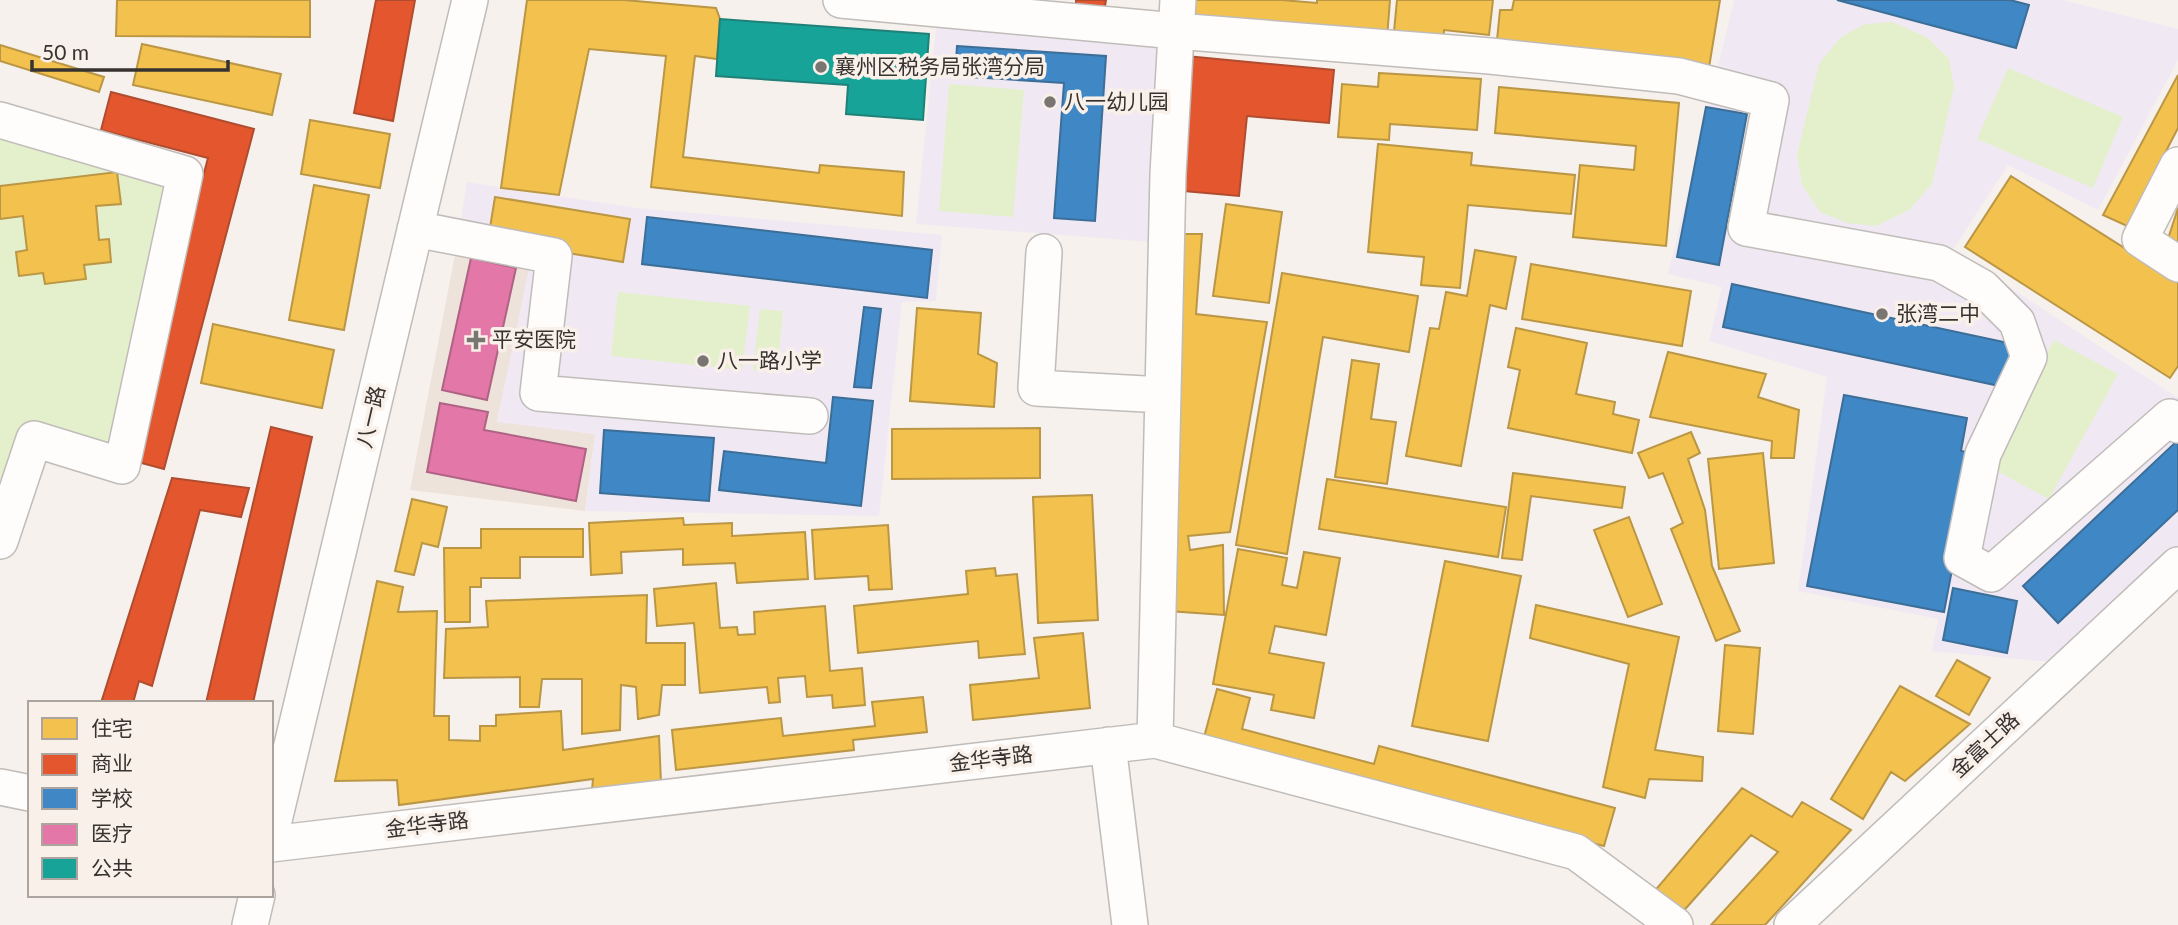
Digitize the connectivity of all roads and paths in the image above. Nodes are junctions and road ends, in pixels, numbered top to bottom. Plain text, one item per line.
1 (470, 0) edge
2 (841, 0) edge
3 (1177, 15) edge
4 (0, 120) edge
5 (2178, 165) edge
6 (415, 229) junction
7 (1044, 252) dead end
8 (2178, 264) edge
9 (1163, 395) junction
10 (810, 416) dead end
11 (2178, 425) edge
12 (15, 448) edge
13 (0, 541) edge
14 (2178, 565) edge
15 (1155, 740) junction
16 (1108, 745) junction
17 (0, 787) edge
18 (28, 793) edge
19 (273, 825) edge
20 (273, 844) edge
21 (257, 897) edge
22 (250, 925) edge
23 (1130, 925) edge
24 (1675, 925) edge
25 (1792, 925) edge

1 - 6 street, 八一路
2 - 3 street
3 - 9 street
3 - 11 street
4 - 12 street
5 - 8 street
6 - 10 street
6 - 19 street, 八一路
7 - 9 street
9 - 15 street
12 - 13 street
14 - 25 street, 金富士路
15 - 16 street, 金华寺路
15 - 24 street, 金华寺路
16 - 20 street, 金华寺路
16 - 23 street
17 - 18 street
21 - 22 street

